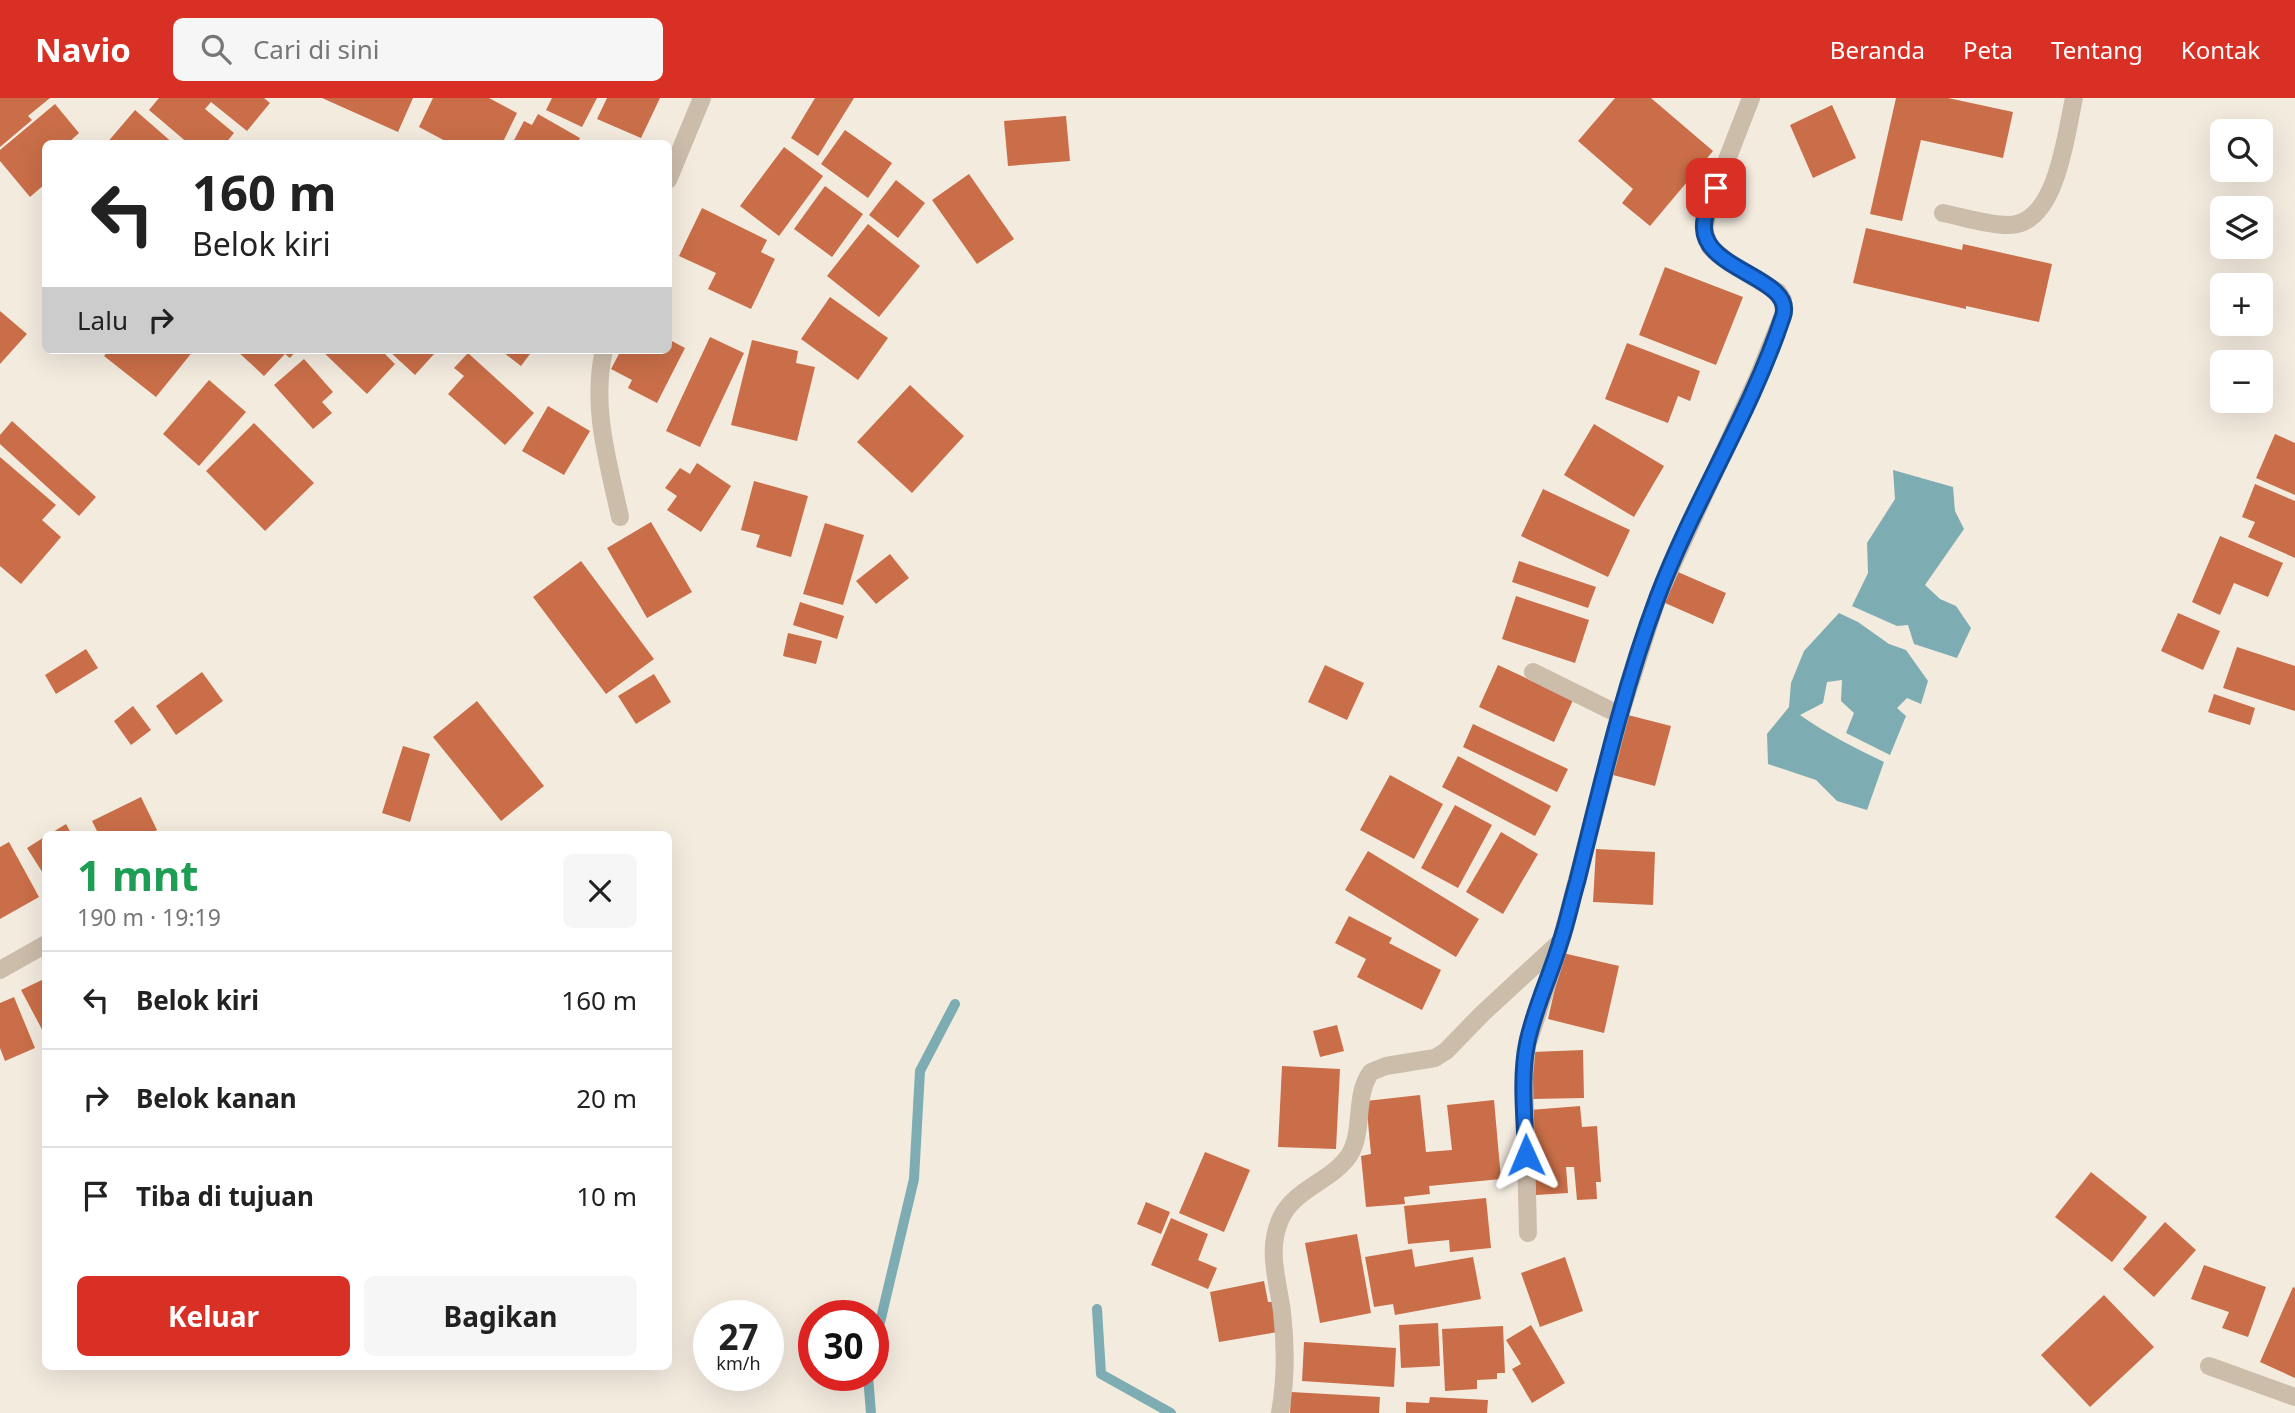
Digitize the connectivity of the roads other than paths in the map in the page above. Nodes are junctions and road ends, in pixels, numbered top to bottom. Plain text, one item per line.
1 (702, 98) edge
2 (1751, 98) edge
3 (2074, 98) edge
4 (672, 170) edge
5 (1943, 214) dead end
6 (603, 354) edge
7 (620, 517) dead end
8 (1533, 672) dead end
9 (1620, 715) junction
10 (1561, 941) junction
11 (42, 946) edge
12 (0, 971) edge
13 (1528, 1233) dead end
14 (2209, 1366) dead end
15 (2295, 1397) edge
16 (1280, 1413) edge

1 - 4 street
2 - 9 street
3 - 5 street
6 - 7 street
8 - 9 street
9 - 10 street
10 - 13 street
10 - 16 street
11 - 12 street
14 - 15 street

